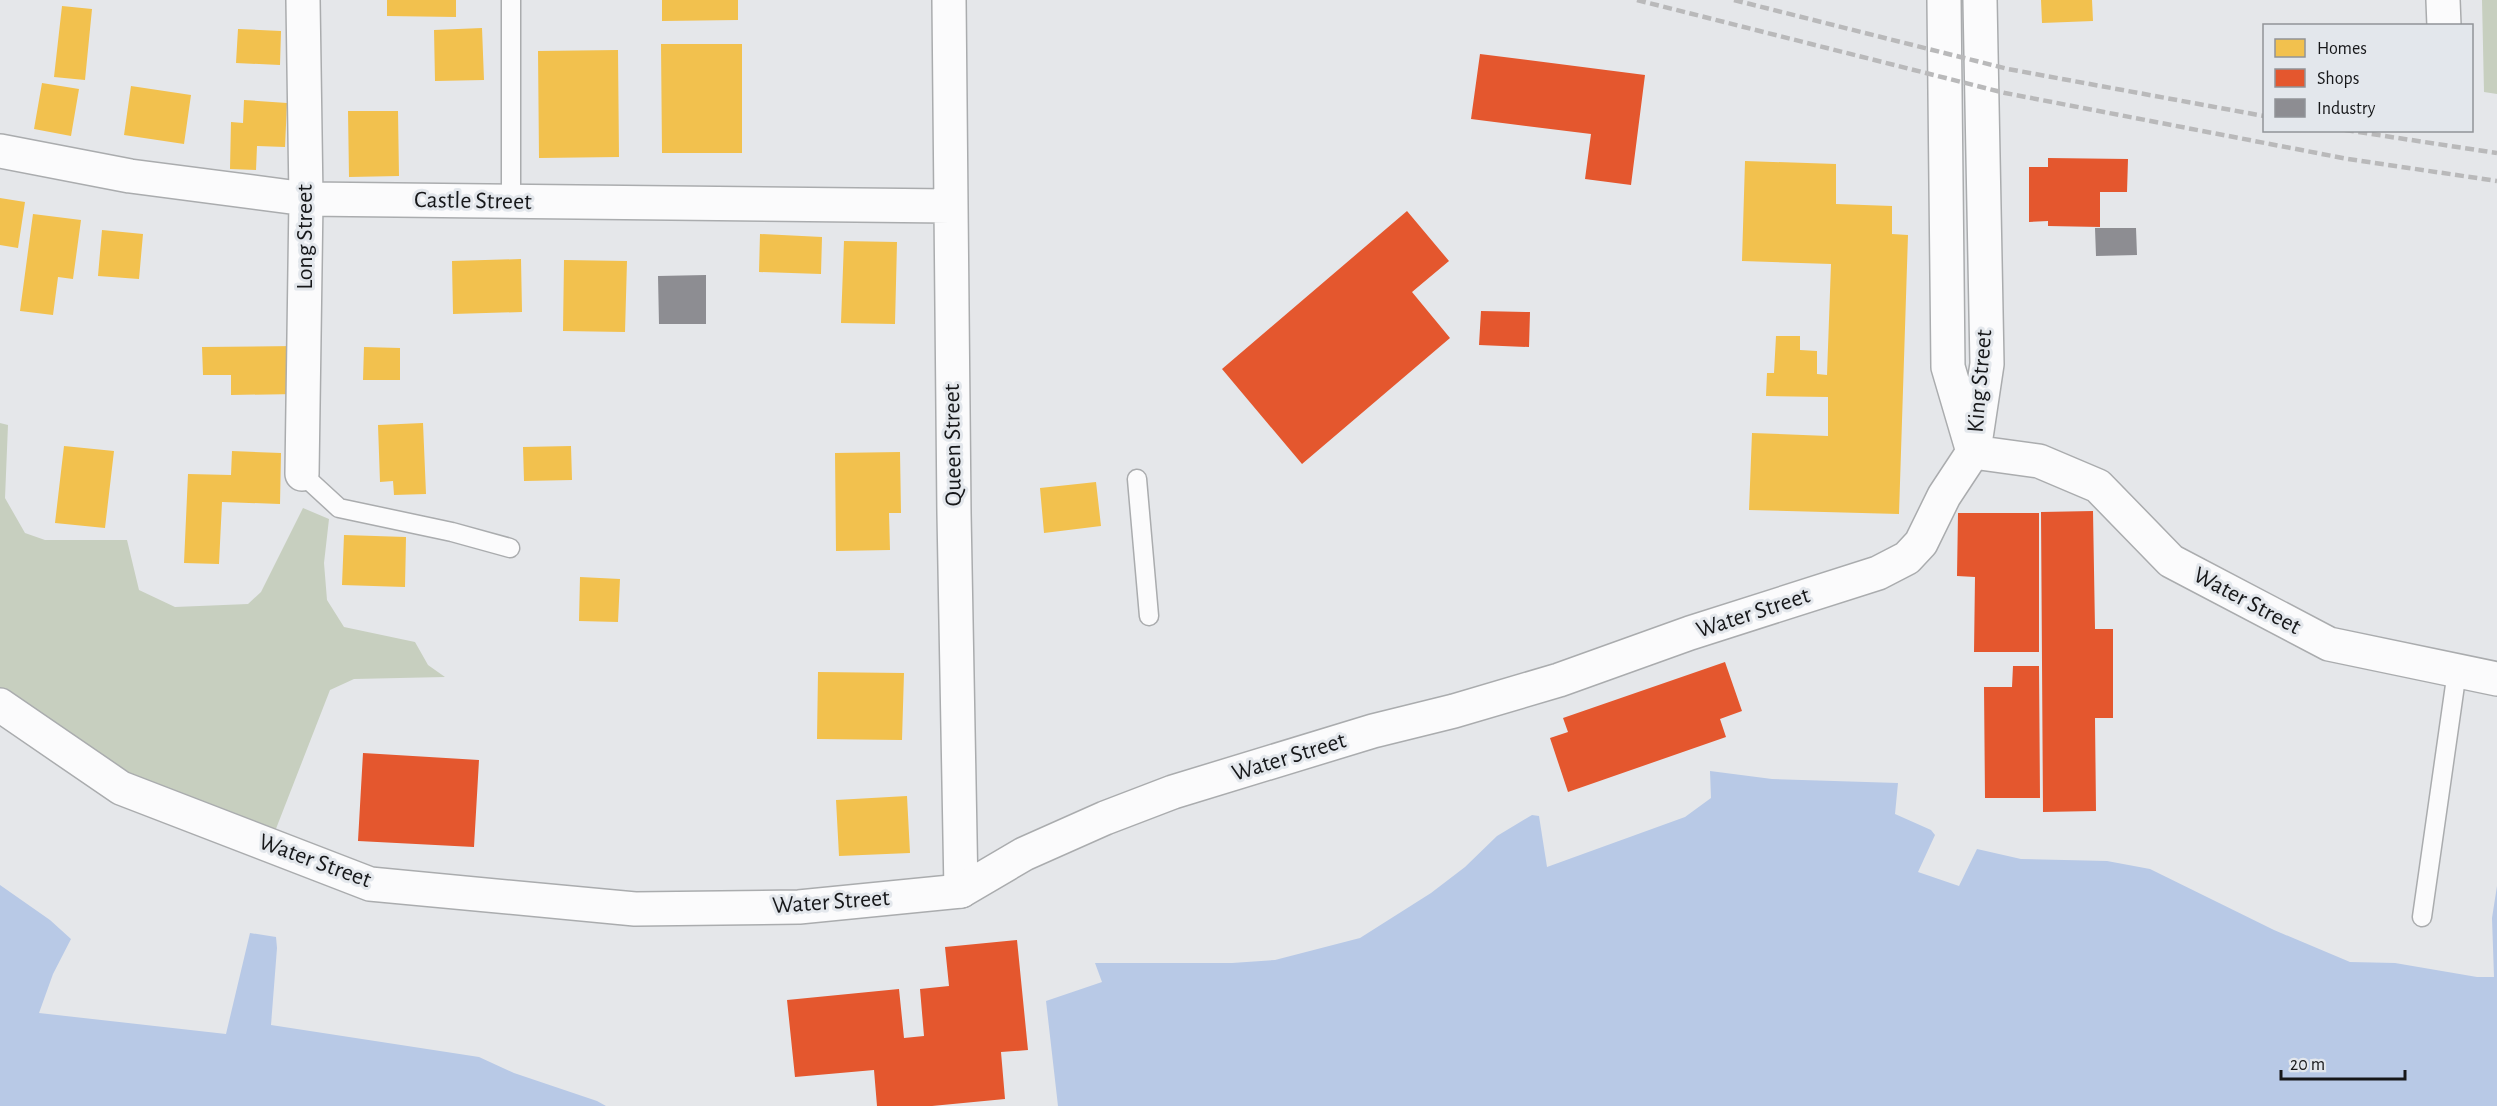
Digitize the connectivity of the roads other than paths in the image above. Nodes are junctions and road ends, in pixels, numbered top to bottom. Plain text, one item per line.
1 (303, 0) edge
2 (511, 0) edge
3 (949, 0) edge
4 (1944, 0) edge
5 (1980, 0) edge
6 (2443, 0) edge
7 (2444, 24) edge
8 (0, 151) edge
9 (306, 199) junction
10 (511, 201) junction
11 (950, 206) junction
12 (1973, 452) junction
13 (302, 474) joint
14 (1137, 479) dead end
15 (510, 548) dead end
16 (1149, 616) dead end
17 (2457, 671) junction
18 (2497, 679) edge
19 (0, 705) edge
20 (961, 891) junction
21 (2422, 917) dead end

1 - 9 street, Long Street
2 - 10 lane
3 - 11 street, Queen Street
4 - 12 street, King Street
5 - 12 street, King Street
6 - 7 street
8 - 9 street, Castle Street
9 - 10 street, Castle Street
9 - 13 street, Long Street
10 - 11 street, Castle Street
11 - 20 street, Queen Street
12 - 17 street, Water Street
12 - 20 street, Water Street
13 - 15 lane
14 - 16 lane
17 - 18 street, Water Street
17 - 21 lane
19 - 20 street, Water Street

